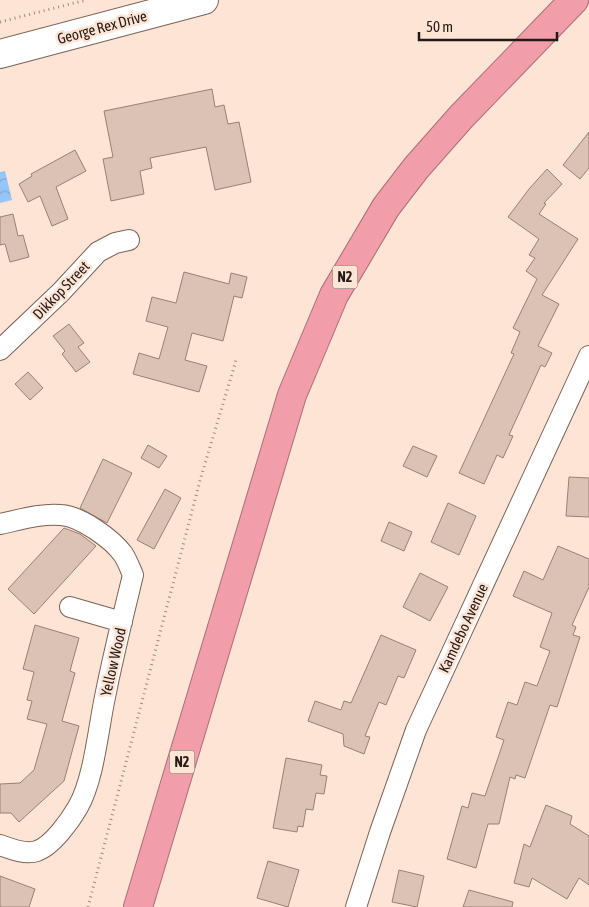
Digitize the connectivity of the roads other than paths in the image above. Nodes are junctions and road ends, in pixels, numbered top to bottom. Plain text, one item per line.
1 (204, 0) edge
2 (564, 4) edge
3 (0, 54) edge
4 (129, 240) dead end
5 (0, 350) edge
6 (589, 356) edge
7 (0, 524) edge
8 (70, 607) dead end
9 (122, 622) junction
10 (0, 845) edge
11 (138, 907) edge
12 (356, 907) edge

1 - 3 street, George Rex Drive
2 - 11 highway, N2
4 - 5 street, Dikkop Street
6 - 12 street, Kamdebo Avenue
7 - 9 street, Yellow Wood
8 - 9 street
9 - 10 street, Yellow Wood

